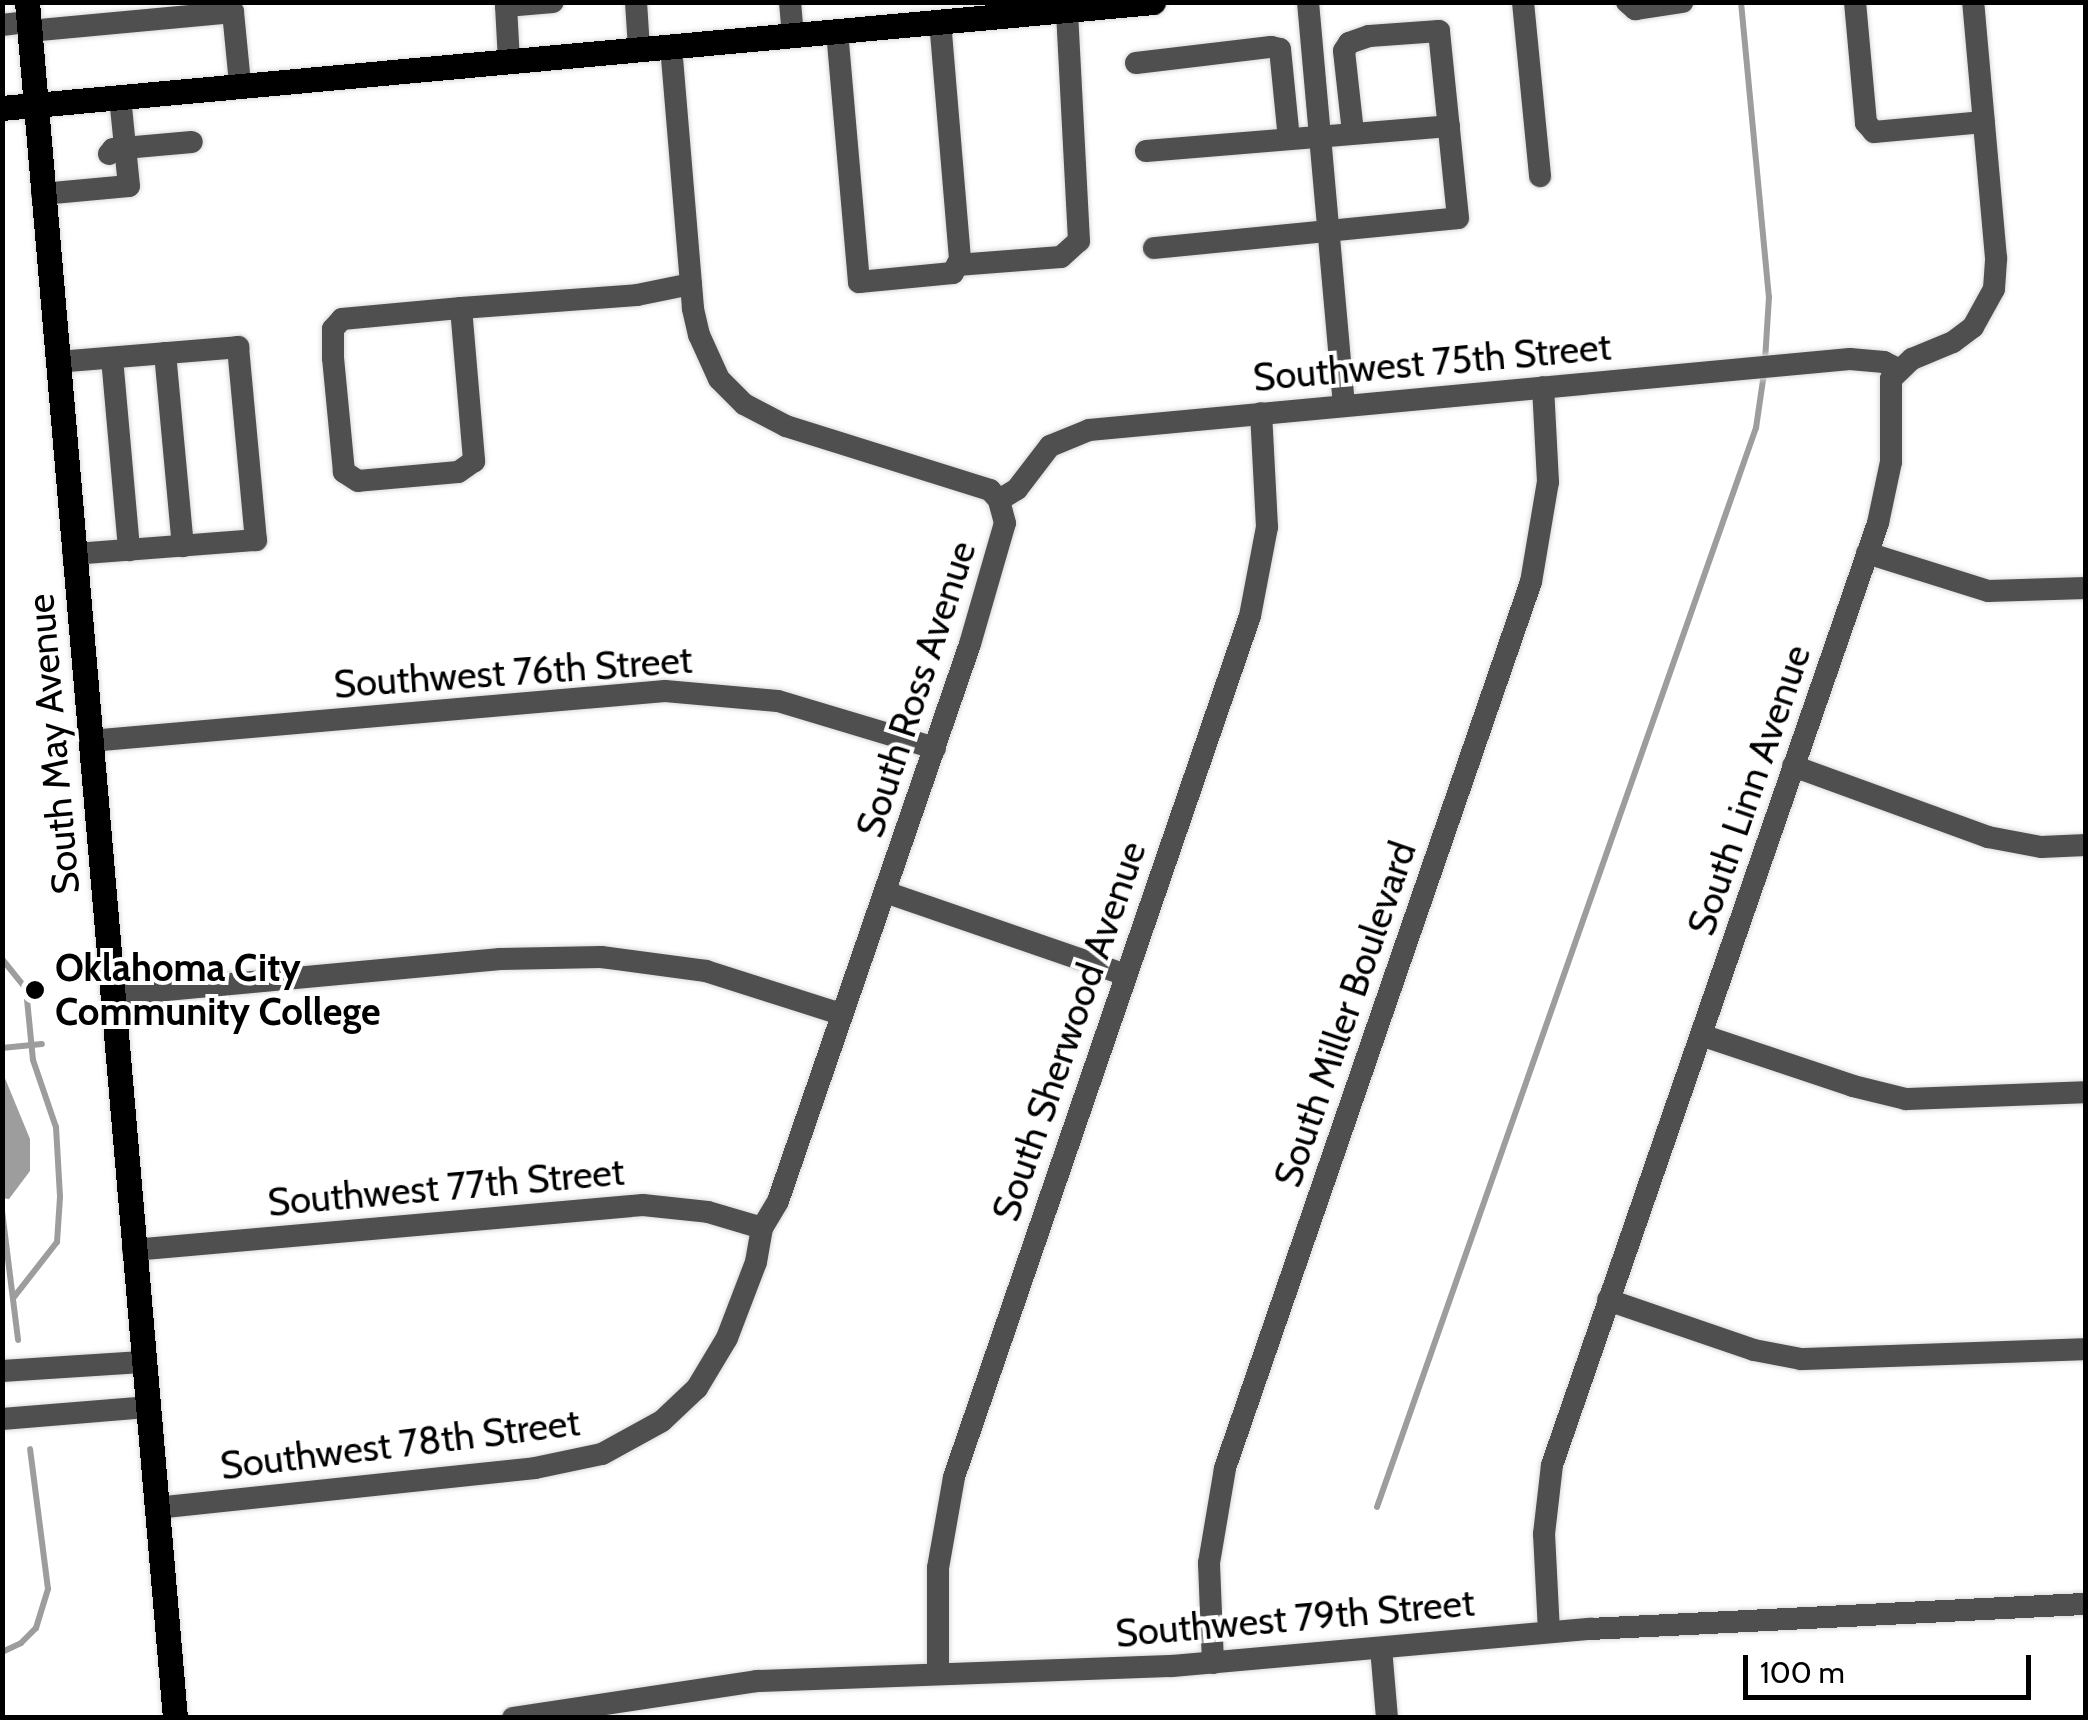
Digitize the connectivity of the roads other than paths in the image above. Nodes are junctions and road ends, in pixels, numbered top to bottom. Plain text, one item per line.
1 (553, 2) edge
2 (636, 2) edge
3 (790, 2) edge
4 (1153, 2) edge
5 (1308, 2) edge
6 (1523, 2) edge
7 (1628, 2) edge
8 (1682, 2) edge
9 (1854, 2) edge
10 (1973, 2) edge
11 (506, 4) edge
12 (233, 7) edge
13 (1013, 8) edge
14 (1067, 10) junction
15 (102, 13) edge
16 (22, 20) edge
17 (940, 22) junction
18 (837, 31) junction
19 (793, 35) junction
20 (671, 46) junction
21 (639, 49) junction
22 (509, 61) junction
23 (1136, 62) dead end
24 (240, 84) junction
25 (120, 98) junction
26 (35, 105) junction
27 (2, 108) edge
28 (1984, 122) junction
29 (1449, 126) junction
30 (1353, 133) junction
31 (1320, 137) junction
32 (1289, 140) junction
33 (192, 142) dead end
34 (1146, 151) dead end
35 (106, 164) junction
36 (1540, 176) dead end
37 (42, 194) junction
38 (1328, 232) junction
39 (1154, 248) dead end
40 (957, 265) junction
41 (691, 284) junction
42 (461, 308) junction
43 (165, 353) junction
44 (112, 358) junction
45 (57, 362) junction
46 (1898, 369) junction
47 (1543, 387) junction
48 (1344, 405) junction
49 (1262, 413) junction
50 (999, 500) junction
51 (184, 546) junction
52 (128, 550) junction
53 (1867, 553) junction
54 (74, 554) junction
55 (2086, 588) edge
56 (90, 741) junction
57 (935, 748) junction
58 (1794, 766) junction
59 (2086, 845) edge
60 (885, 892) junction
61 (1126, 974) junction
62 (112, 995) junction
63 (841, 1014) junction
64 (1701, 1036) junction
65 (2086, 1092) edge
66 (762, 1228) junction
67 (133, 1250) junction
68 (1608, 1300) junction
69 (2086, 1349) edge
70 (142, 1362) junction
71 (2, 1372) edge
72 (147, 1407) junction
73 (2, 1419) edge
74 (156, 1508) junction
75 (2086, 1604) edge
76 (1549, 1632) junction
77 (1381, 1648) junction
78 (1213, 1664) junction
79 (938, 1672) junction
80 (176, 1718) edge
81 (513, 1718) edge
82 (1386, 1718) edge

1 - 11 street
2 - 21 street
3 - 19 street
4 - 14 main road
5 - 31 street
6 - 36 street
7 - 8 street
9 - 28 street
10 - 28 street
11 - 22 street
12 - 15 street
12 - 24 street
13 - 14 main road
13 - 17 main road
14 - 40 street
15 - 16 street
16 - 26 main road, South May Avenue
17 - 18 main road
17 - 40 street
18 - 19 main road
18 - 40 street
19 - 20 main road
20 - 21 main road
20 - 41 street, South Ross Avenue
21 - 22 main road
22 - 24 main road
23 - 32 street
24 - 25 main road
25 - 26 main road
25 - 35 street
26 - 27 main road
26 - 37 main road, South May Avenue
28 - 46 street
29 - 30 street
29 - 30 street
29 - 38 street
30 - 31 street
31 - 32 street
31 - 38 street
32 - 34 street
33 - 35 street
35 - 37 street
37 - 45 main road, South May Avenue
38 - 39 street
38 - 48 street
41 - 42 street
41 - 50 street, South Ross Avenue
42 - 42 street
43 - 44 street
43 - 51 street
43 - 51 street
44 - 45 street
44 - 52 street
45 - 54 main road, South May Avenue
46 - 47 street, Southwest 75th Street
46 - 53 street, South Linn Avenue
47 - 48 street, Southwest 75th Street
47 - 78 street, South Miller Boulevard
48 - 49 street, Southwest 75th Street
49 - 50 street, Southwest 75th Street
49 - 61 street, South Sherwood Avenue
50 - 57 street, South Ross Avenue
51 - 52 street
52 - 54 street
53 - 55 street
53 - 58 street, South Linn Avenue
54 - 56 main road, South May Avenue
56 - 57 street, Southwest 76th Street
56 - 62 main road, South May Avenue
57 - 60 street, South Ross Avenue
58 - 59 street
58 - 64 street, South Linn Avenue
60 - 61 street
60 - 63 street, South Ross Avenue
61 - 79 street, South Sherwood Avenue
62 - 63 street
62 - 67 main road, South May Avenue
63 - 66 street, South Ross Avenue
64 - 65 street
64 - 68 street, South Linn Avenue
66 - 67 street, Southwest 77th Street
66 - 74 street, Southwest 78th Street
67 - 70 main road, South May Avenue
68 - 69 street
68 - 76 street, South Linn Avenue
70 - 71 street
70 - 72 main road, South May Avenue
72 - 73 street
72 - 74 main road, South May Avenue
74 - 80 main road, South May Avenue
75 - 76 street, Southwest 79th Street
76 - 77 street, Southwest 79th Street
77 - 78 street, Southwest 79th Street
77 - 82 street
78 - 79 street, Southwest 79th Street
79 - 81 street, Southwest 79th Street

